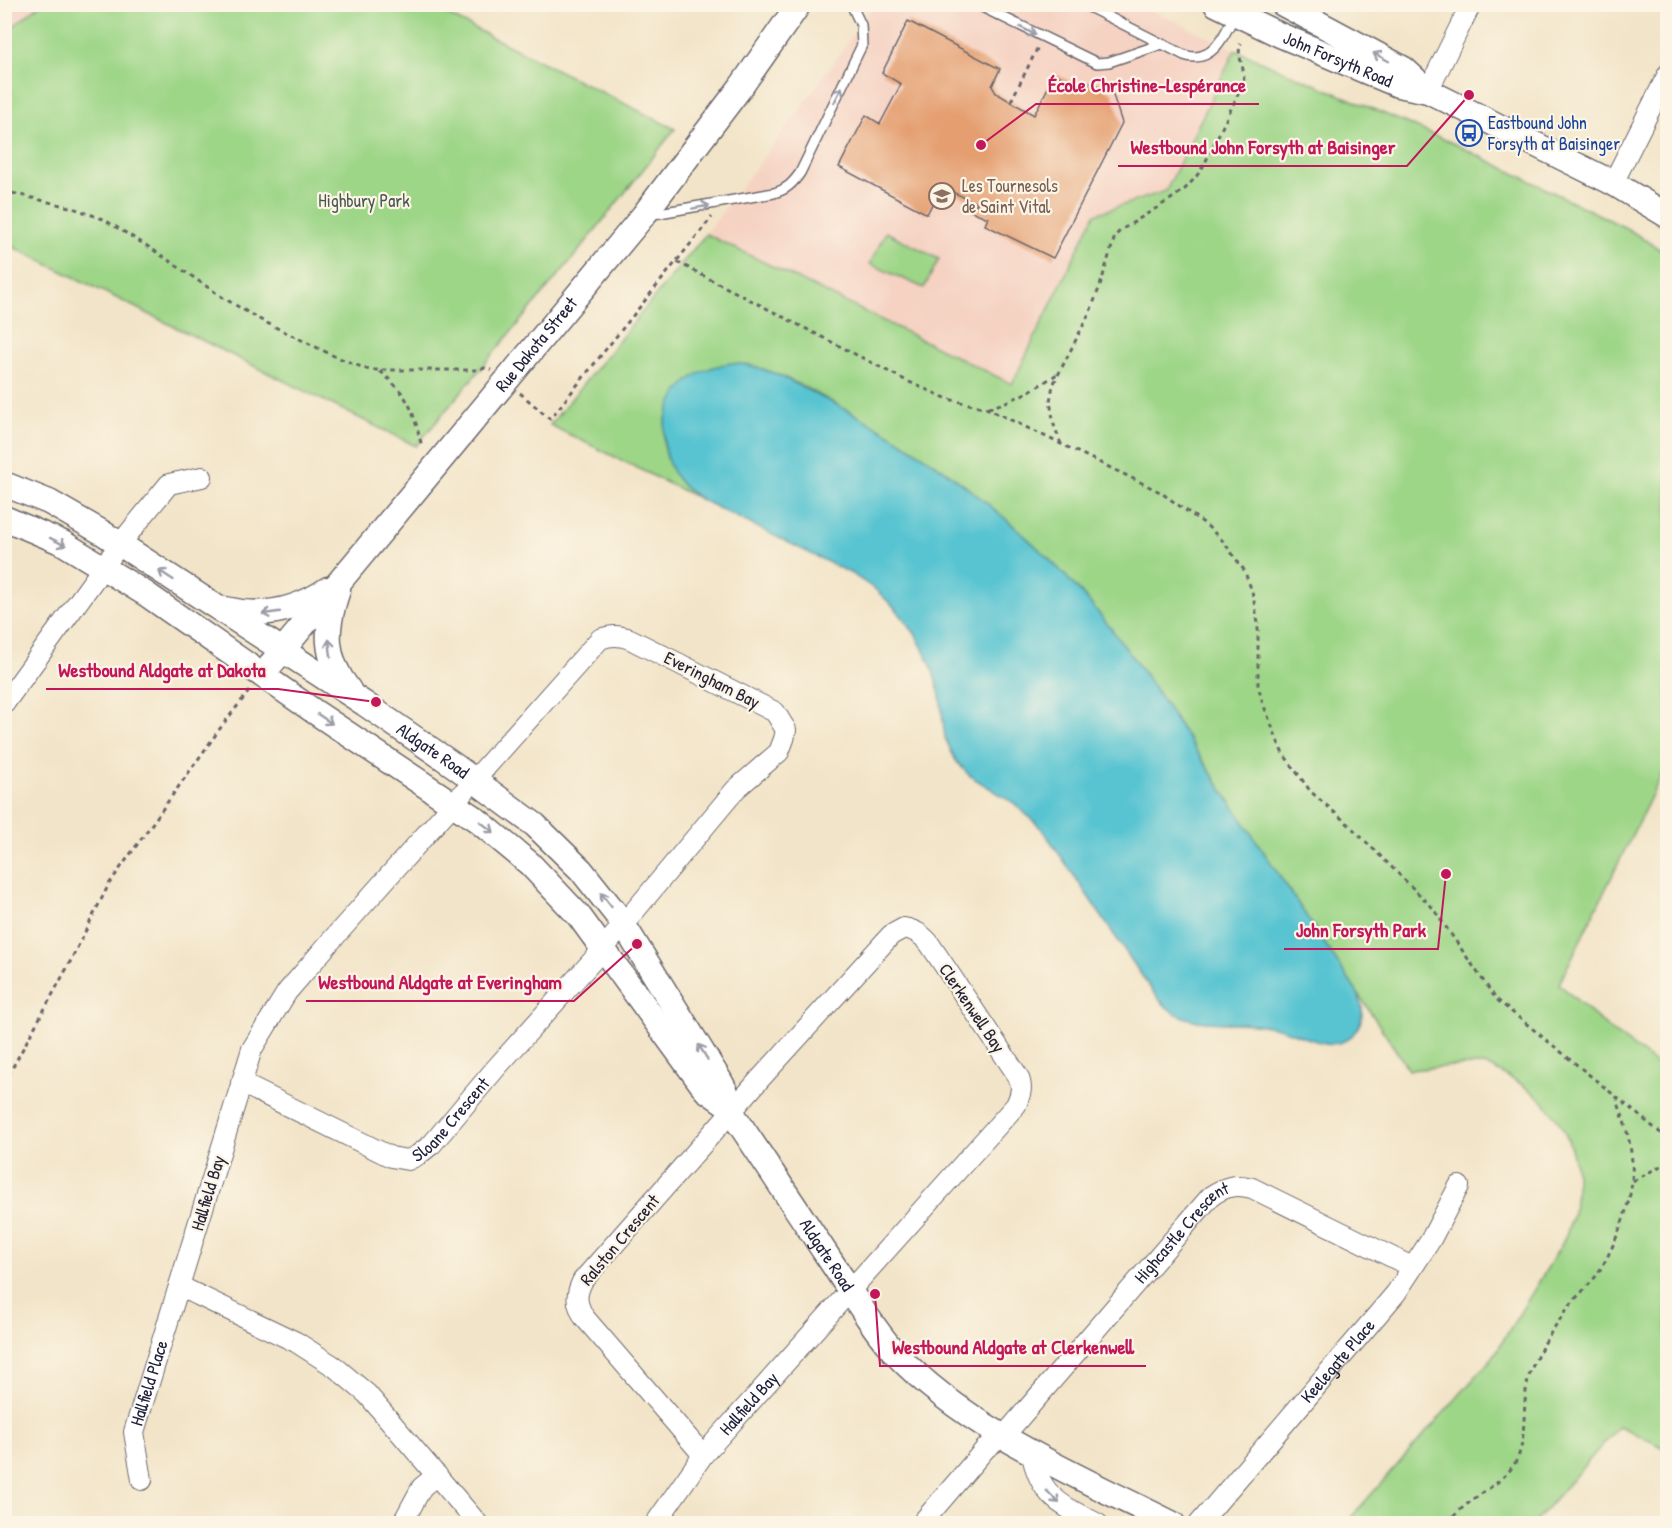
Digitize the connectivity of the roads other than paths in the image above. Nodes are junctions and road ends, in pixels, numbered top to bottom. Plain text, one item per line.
1 (799, 4) edge
2 (851, 4) edge
3 (976, 4) edge
4 (1083, 4) edge
5 (1283, 4) edge
6 (1471, 4) edge
7 (1230, 8) edge
8 (1161, 44) junction
9 (1667, 77) edge
10 (1428, 91) junction
11 (1613, 183) junction
12 (643, 216) junction
13 (1668, 216) edge
14 (202, 477) dead end
15 (4, 484) edge
16 (4, 518) edge
17 (111, 556) junction
18 (342, 579) junction
19 (215, 606) junction
20 (282, 651) junction
21 (262, 675) junction
22 (356, 699) junction
23 (4, 704) edge
24 (464, 791) junction
25 (614, 937) junction
26 (241, 1083) junction
27 (729, 1108) junction
28 (1459, 1186) dead end
29 (1412, 1267) junction
30 (179, 1286) junction
31 (850, 1290) junction
32 (1004, 1436) junction
33 (1031, 1451) junction
34 (703, 1455) junction
35 (437, 1475) junction
36 (142, 1480) dead end
37 (402, 1524) edge
38 (478, 1524) edge
39 (655, 1524) edge
40 (921, 1524) edge
41 (1098, 1524) edge
42 (1173, 1524) edge
43 (1199, 1524) edge

1 - 12 street, Rue Dakota Street
12 -> 2 lane
3 -> 8 lane
4 - 8 lane
10 -> 5 street, John Forsyth Road
6 - 10 street
7 - 8 lane
7 - 10 street, John Forsyth Road
9 - 11 street
10 - 11 street, John Forsyth Road
11 - 13 street, John Forsyth Road
12 - 18 street, Rue Dakota Street
14 - 17 street
15 - 17 street, Aldgate Road
16 -> 17 street, Aldgate Road
19 -> 17 street, Aldgate Road
17 - 21 street, Aldgate Road
17 - 23 street
18 -> 19 street
18 - 20 street, Rue Dakota Street
22 -> 18 street
19 - 20 street, Aldgate Road
20 - 21 street, Rue Dakota Street
20 - 22 street, Aldgate Road
21 -> 24 street, Aldgate Road
22 - 24 street, Aldgate Road
24 -> 25 street, Aldgate Road
25 -> 24 street, Aldgate Road
24 - 25 street, Everingham Bay
24 - 26 street, Hallfield Bay
25 - 26 street, Sloane Crescent
27 -> 25 street, Aldgate Road
25 - 27 street, Aldgate Road
26 - 30 street, Hallfield Bay
27 - 31 street, Aldgate Road
27 - 31 street, Clerkenwell Bay
27 - 34 street, Ralston Crescent
28 - 29 street, Keelegate Place
29 - 32 street, Highcastle Crescent
29 - 43 street, Keelegate Place
30 - 35 street
30 - 36 street, Hallfield Place
31 - 32 street, Aldgate Road
31 - 34 street, Hallfield Bay
32 - 33 street, Aldgate Road
32 - 40 street, Highcastle Crescent
33 -> 41 street
33 - 42 street, Aldgate Road
34 - 39 street, Hallfield Bay
35 - 37 street
35 - 38 street

